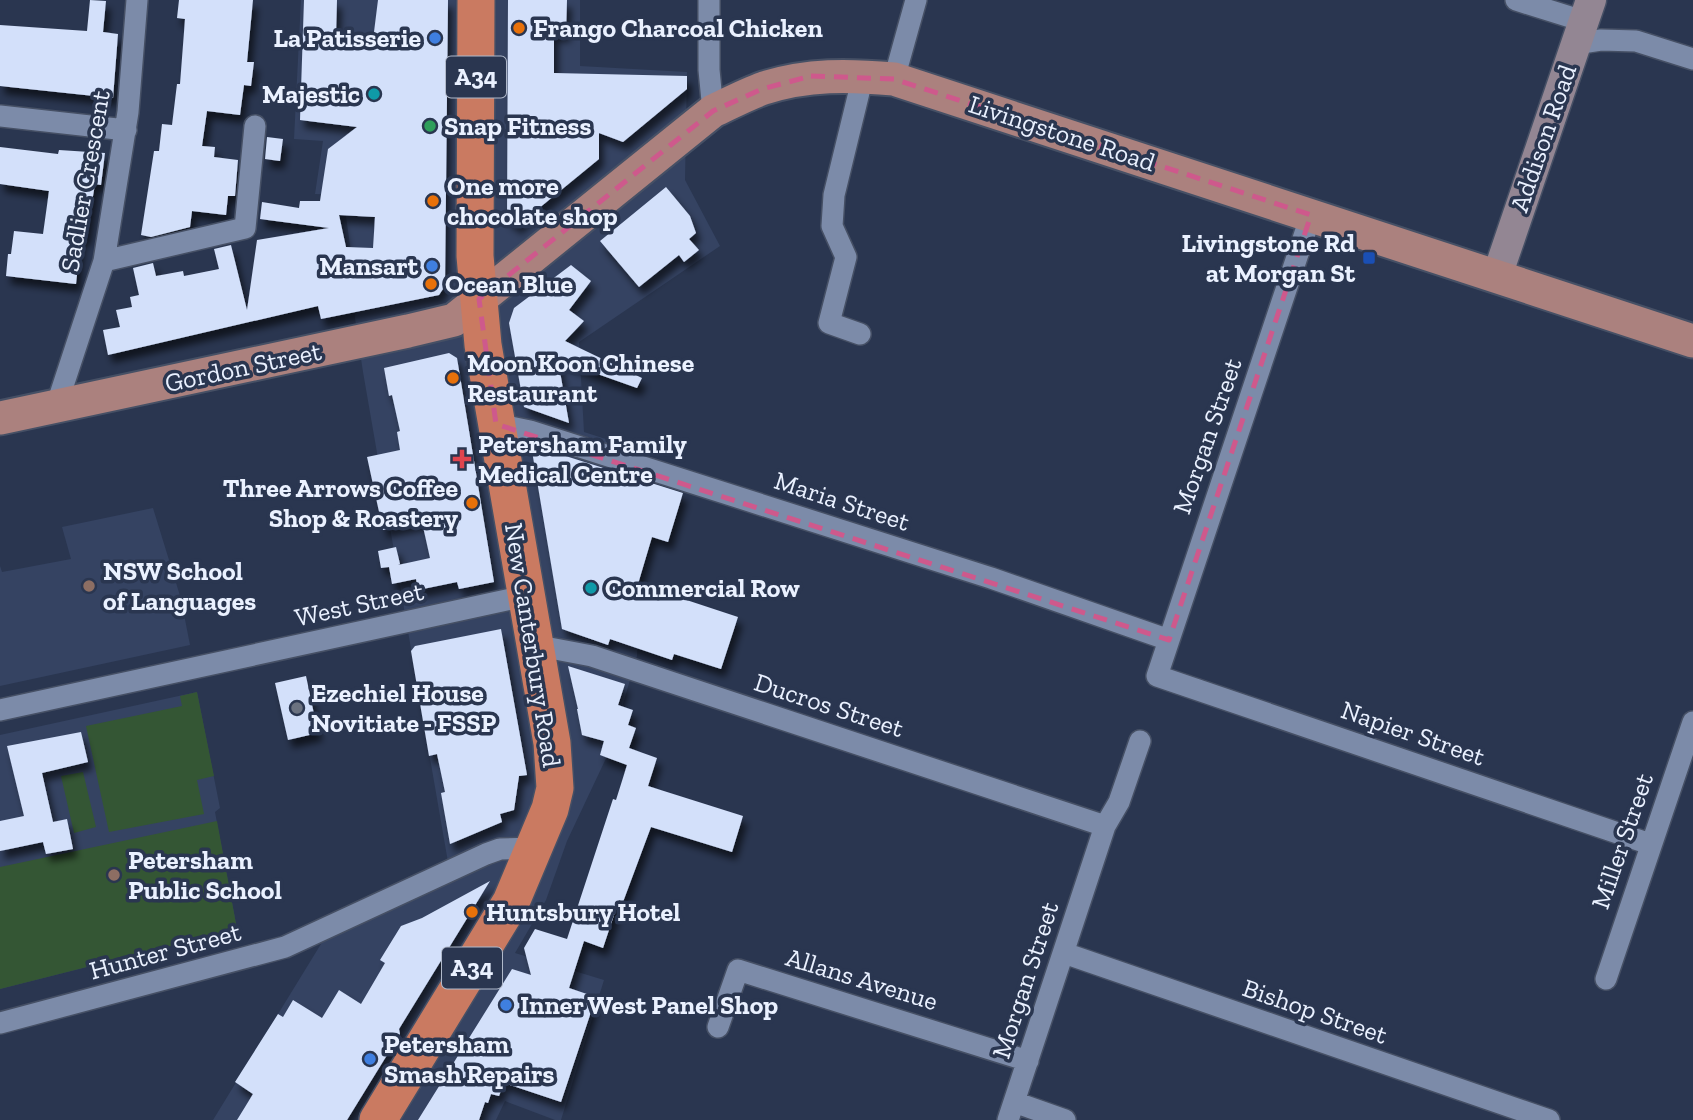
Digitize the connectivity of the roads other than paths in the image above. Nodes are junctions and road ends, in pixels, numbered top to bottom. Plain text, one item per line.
1 (137, 0) edge
2 (476, 0) edge
3 (709, 0) edge
4 (916, 0) edge
5 (1516, 0) edge
6 (1583, 22) edge
7 (1693, 59) edge
8 (878, 78) junction
9 (713, 111) junction
10 (0, 116) edge
11 (255, 127) dead end
12 (125, 130) junction
13 (1311, 215) junction
14 (104, 261) junction
15 (1497, 276) junction
16 (479, 299) junction
17 (860, 334) dead end
18 (1693, 341) edge
19 (56, 407) junction
20 (0, 418) edge
21 (496, 424) junction
22 (526, 596) junction
23 (1168, 640) junction
24 (534, 645) junction
25 (1157, 676) joint
26 (0, 710) edge
27 (1693, 722) edge
28 (1140, 741) dead end
29 (1105, 826) junction
30 (1650, 844) junction
31 (535, 848) junction
32 (1064, 953) junction
33 (1606, 979) dead end
34 (0, 1023) edge
35 (718, 1027) dead end
36 (1028, 1061) junction
37 (1011, 1111) edge
38 (378, 1120) edge
39 (1065, 1120) edge
40 (1549, 1120) edge

1 - 12 street, Sadlier Crescent
2 - 16 highway, New Canterbury Road / A34
3 - 9 street
4 - 8 street
5 - 6 street
6 - 7 street
6 - 15 main road, Addison Road
8 - 9 main road, Livingstone Road
8 - 13 main road, Livingstone Road
8 - 17 street
9 - 16 main road, Livingstone Road
10 - 12 street
11 - 14 street
12 - 14 street, Sadlier Crescent
13 - 15 main road, Livingstone Road
13 - 23 street, Morgan Street
14 - 19 street, Sadlier Crescent
15 - 18 main road, Livingstone Road
16 - 19 main road, Gordon Street
16 - 21 highway, New Canterbury Road / A34
19 - 20 main road, Gordon Street
21 - 22 highway, New Canterbury Road / A34
21 - 23 street, Maria Street
22 - 24 highway, New Canterbury Road / A34
22 - 26 street, West Street
23 - 25 street, Morgan Street
24 - 29 street, Ducros Street
24 - 31 highway, New Canterbury Road / A34
25 - 30 street, Napier Street
27 - 30 street, Miller Street
28 - 29 street, Morgan Street
29 - 32 street, Morgan Street
30 - 33 street, Miller Street
31 - 34 street, Hunter Street
31 - 38 highway, New Canterbury Road / A34
32 - 36 street, Morgan Street
32 - 40 street, Bishop Street
35 - 36 street, Allans Avenue
36 - 37 street, Morgan Street
37 - 39 street

